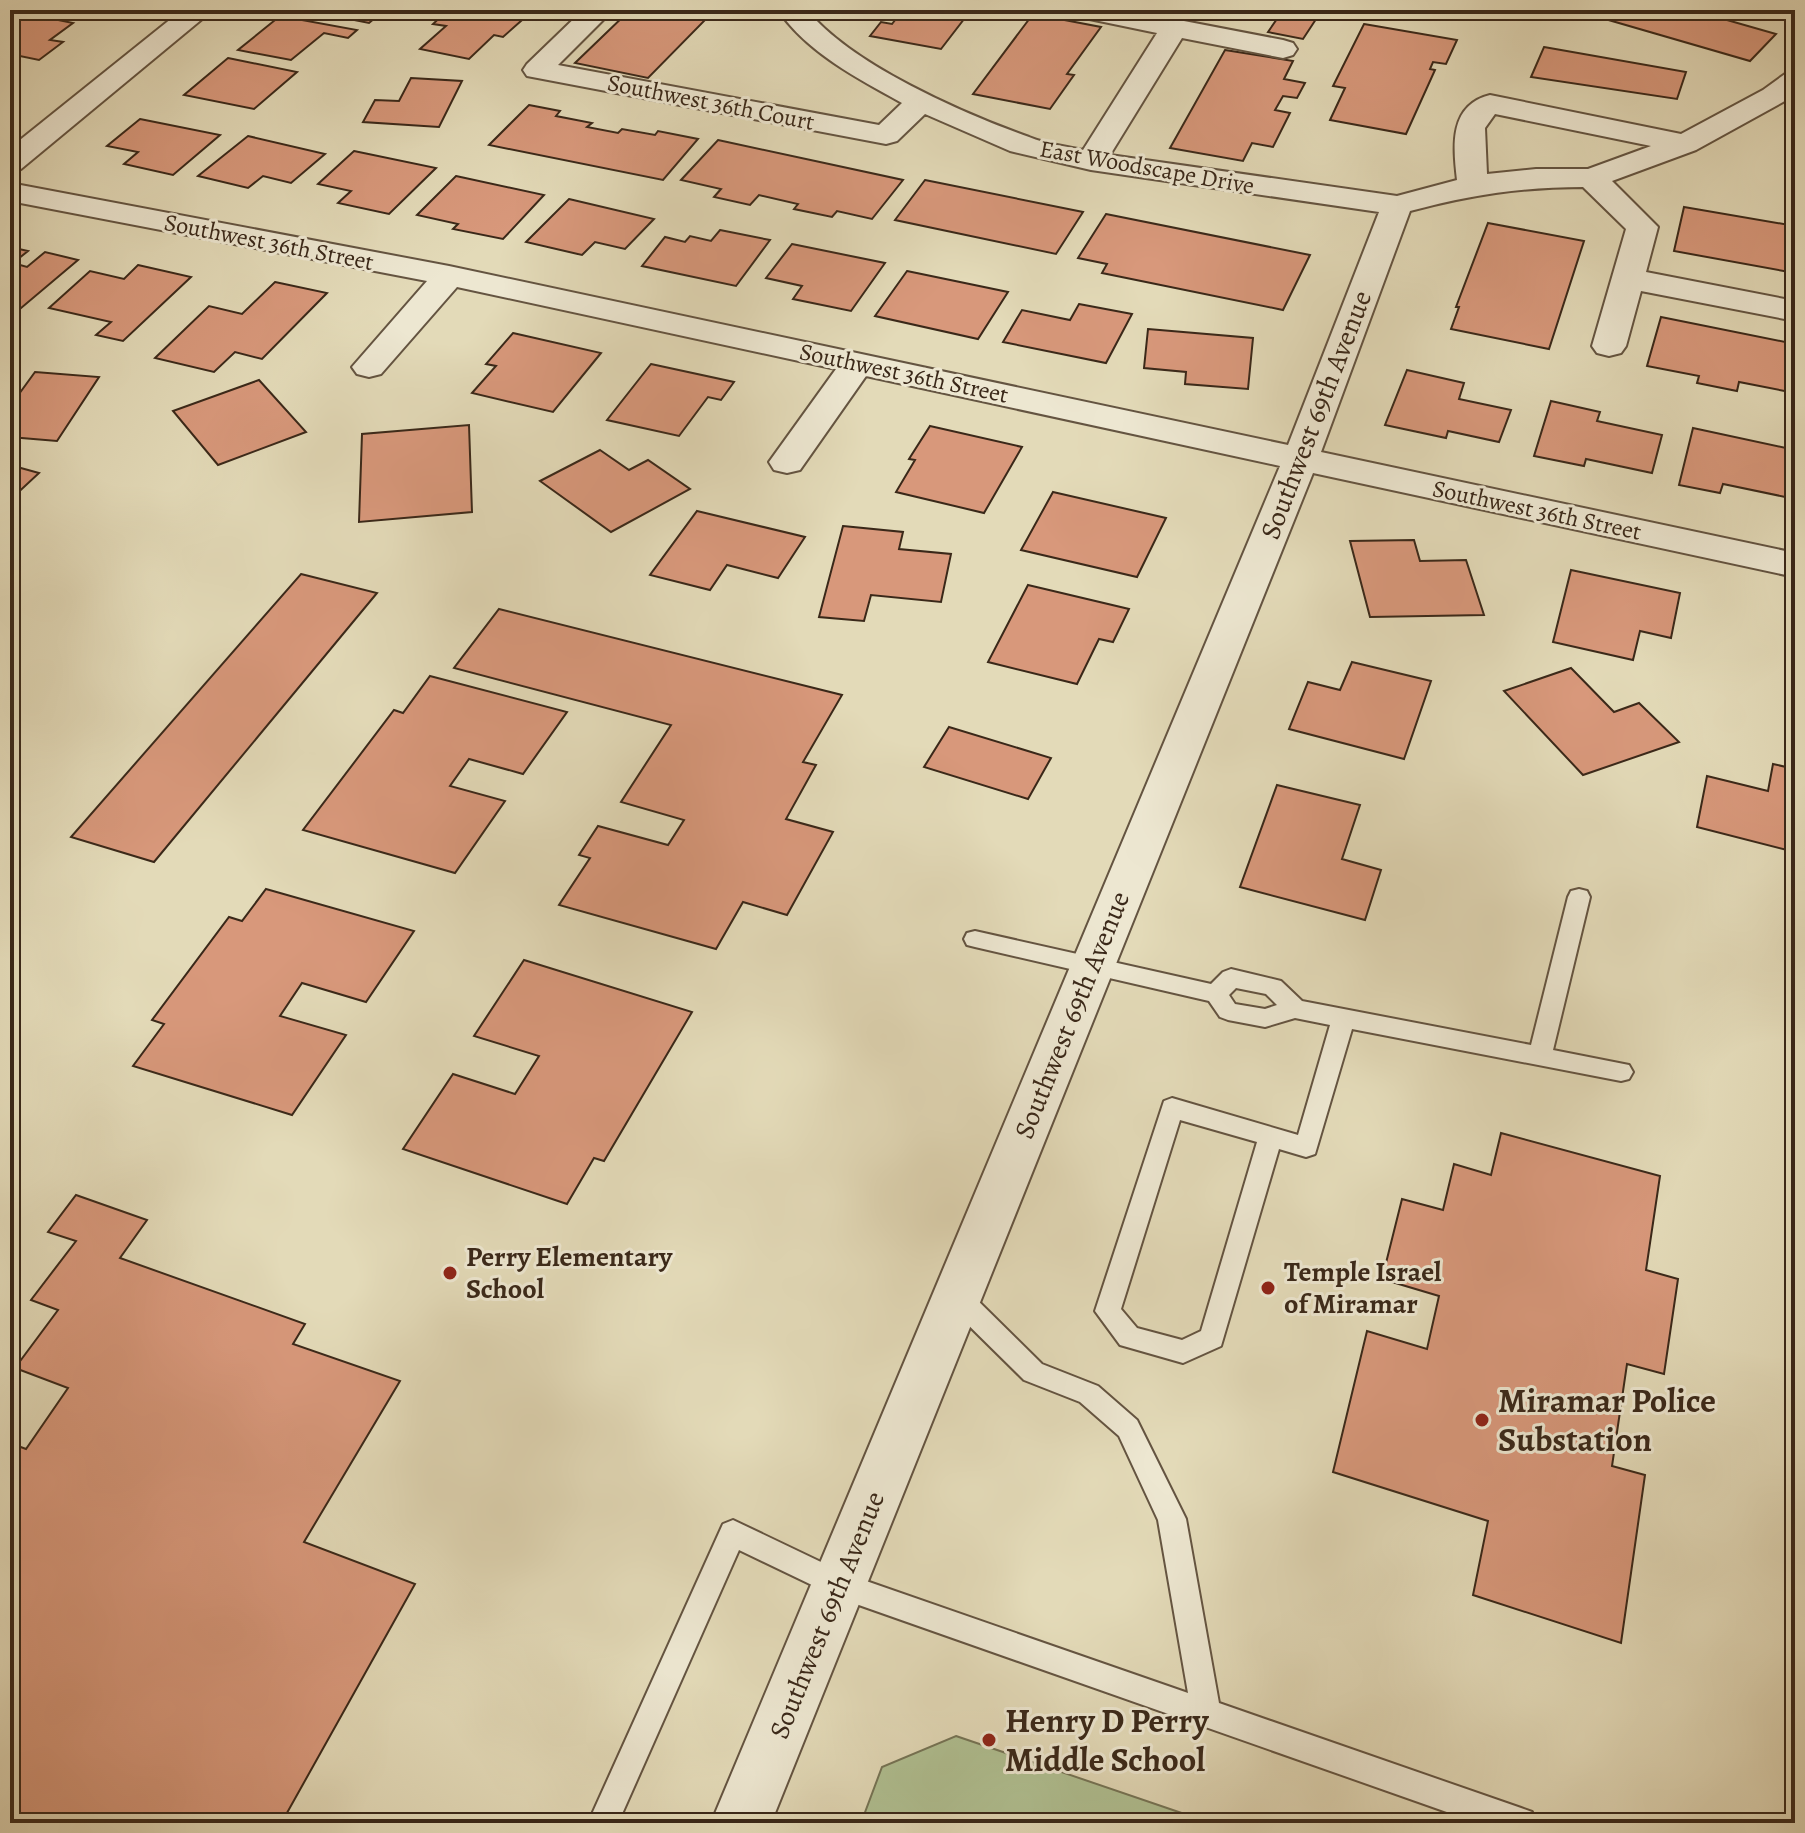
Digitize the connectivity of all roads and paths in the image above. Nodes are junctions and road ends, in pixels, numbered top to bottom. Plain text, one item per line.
1 (199, 10) edge
2 (599, 10) edge
3 (792, 10) edge
4 (1085, 10) edge
5 (1175, 26) junction
6 (1283, 49) dead end
7 (1795, 80) edge
8 (921, 101) junction
9 (1685, 144) junction
10 (1091, 161) junction
11 (10, 163) edge
12 (1591, 178) junction
13 (1473, 185) junction
14 (10, 192) edge
15 (1397, 205) junction
16 (449, 276) junction
17 (1629, 279) junction
18 (1795, 311) edge
19 (1609, 346) dead end
20 (858, 363) junction
21 (369, 367) dead end
22 (1300, 460) junction
23 (787, 462) dead end
24 (1795, 565) edge
25 (1579, 897) dead end
26 (975, 939) dead end
27 (1092, 968) junction
28 (1216, 994) junction
29 (1295, 1009) junction
30 (1343, 1019) junction
31 (1540, 1056) junction
32 (1621, 1072) dead end
33 (1271, 1136) junction
34 (957, 1297) junction
35 (839, 1585) junction
36 (1206, 1713) junction
37 (603, 1823) edge
38 (741, 1823) edge
39 (1521, 1823) edge

1 - 11 street
2 - 8 street, Southwest 36th Court
3 - 8 street, East Woodscape Drive
4 - 5 street
5 - 6 street
5 - 10 street
7 - 9 street
8 - 10 street, East Woodscape Drive
9 - 12 street
9 - 13 street
10 - 15 street, East Woodscape Drive
12 - 13 street
12 - 17 street
13 - 15 street
14 - 16 street, Southwest 36th Street
15 - 22 street, Southwest 69th Avenue
16 - 20 street, Southwest 36th Street
16 - 21 street
17 - 18 street
17 - 19 street
20 - 22 street, Southwest 36th Street
20 - 23 street
22 - 24 street, Southwest 36th Street
22 - 27 street, Southwest 69th Avenue
25 - 31 lane
26 - 27 lane
27 - 28 lane
27 - 34 street, Southwest 69th Avenue
28 - 29 lane
28 - 29 lane
29 - 30 lane
30 - 31 lane
30 - 33 lane
31 - 32 lane
33 - 33 lane
34 - 35 street, Southwest 69th Avenue
34 - 36 lane
35 - 36 lane
35 - 37 lane
35 - 38 street, Southwest 69th Avenue
36 - 39 lane

